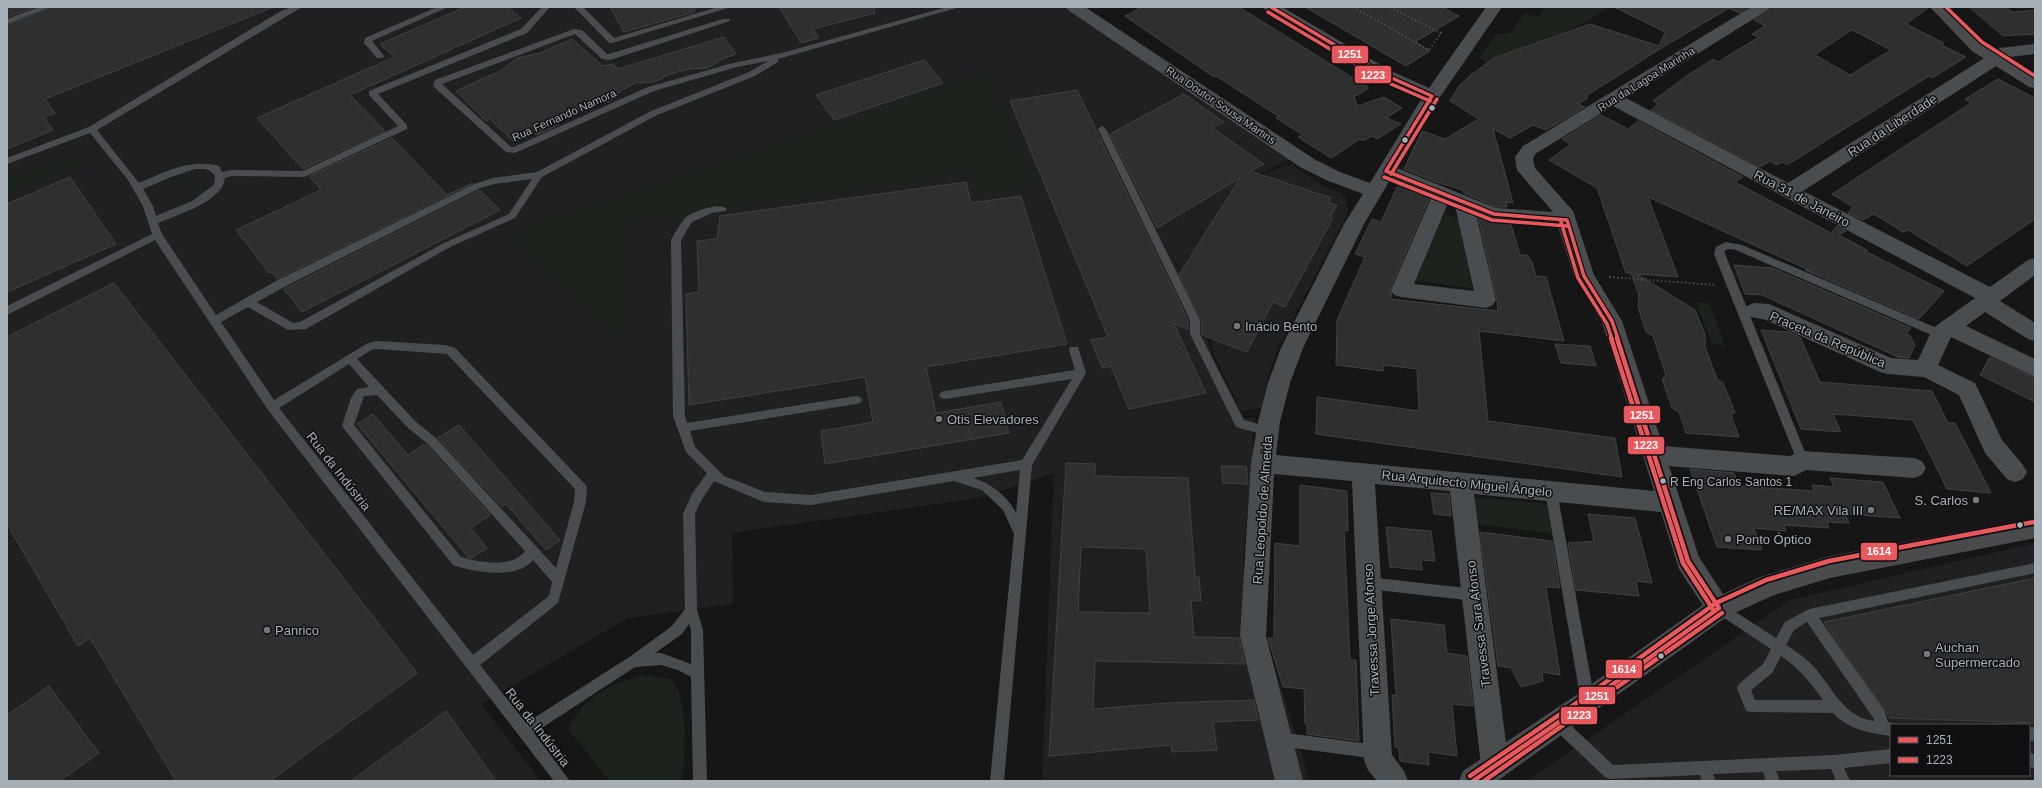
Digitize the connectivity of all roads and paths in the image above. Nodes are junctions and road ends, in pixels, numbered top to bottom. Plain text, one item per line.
1 (46, 7) edge
2 (298, 7) edge
3 (444, 7) edge
4 (546, 7) edge
5 (578, 7) edge
6 (727, 7) edge
7 (956, 7) edge
8 (1074, 7) edge
9 (1271, 7) edge
10 (1354, 7) edge
11 (1389, 7) edge
12 (1473, 7) edge
13 (1762, 7) edge
14 (1938, 7) edge
15 (1491, 11) edge
16 (726, 21) dead end
17 (7, 22) edge
18 (2035, 49) edge
19 (783, 55) junction
20 (380, 56) dead end
21 (1995, 58) junction
22 (2035, 83) edge
23 (1432, 96) junction
24 (1613, 99) junction
25 (1102, 128) dead end
26 (92, 129) junction
27 (7, 161) edge
28 (1386, 171) junction
29 (539, 175) junction
30 (220, 176) junction
31 (137, 188) junction
32 (1374, 191) junction
33 (1789, 191) junction
34 (1442, 194) junction
35 (1464, 203) junction
36 (722, 209) dead end
37 (1567, 220) junction
38 (152, 221) junction
39 (157, 235) junction
40 (2035, 266) edge
41 (1584, 276) junction
42 (1732, 286) junction
43 (1988, 300) junction
44 (248, 302) junction
45 (7, 311) edge
46 (1754, 311) dead end
47 (215, 321) junction
48 (1944, 331) junction
49 (2035, 333) edge
50 (1074, 350) dead end
51 (350, 359) junction
52 (1925, 369) junction
53 (2035, 369) edge
54 (1081, 373) junction
55 (379, 390) junction
56 (945, 394) dead end
57 (856, 400) dead end
58 (272, 407) junction
59 (682, 428) junction
60 (1268, 430) junction
61 (1655, 455) junction
62 (1802, 460) junction
63 (1263, 463) junction
64 (1026, 464) junction
65 (1914, 468) dead end
66 (2015, 472) dead end
67 (713, 473) junction
68 (1363, 473) junction
69 (954, 476) junction
70 (1462, 483) junction
71 (1551, 492) junction
72 (1670, 503) junction
73 (2035, 528) edge
74 (1020, 535) junction
75 (532, 551) junction
76 (2035, 568) edge
77 (559, 580) junction
78 (1368, 583) junction
79 (1475, 595) junction
80 (1719, 608) junction
81 (691, 610) junction
82 (1809, 615) junction
83 (1778, 647) junction
84 (633, 661) junction
85 (471, 664) junction
86 (698, 674) junction
87 (1588, 702) junction
88 (1835, 707) junction
89 (1558, 723) junction
90 (1888, 729) edge
91 (524, 732) junction
92 (1279, 739) junction
93 (1378, 752) junction
94 (1890, 756) edge
95 (1835, 762) junction
96 (1767, 765) junction
97 (1495, 766) junction
98 (1704, 768) junction
99 (1613, 776) edge
100 (563, 781) edge
101 (700, 781) edge
102 (997, 781) edge
103 (1289, 781) edge
104 (1394, 781) edge
105 (1473, 781) edge
106 (1709, 781) edge
107 (1774, 781) edge
108 (1843, 781) edge

1 - 17 lane
2 - 26 lane
3 - 20 lane
4 - 30 lane
5 - 6 lane
7 - 19 lane, Rua Fernando Namora
8 - 32 street, Rua Doutor Sousa Martins
9 - 23 street
10 - 11 path
12 - 15 street
13 - 24 street, Rua da Lagoa Marinha
14 - 21 street
15 - 23 street, Rua Leopoldo de Almeida
16 - 19 lane, Rua Fernando Namora
18 - 21 street, Rua da Liberdade
19 - 29 lane
21 - 22 street
21 - 33 street, Rua da Liberdade
23 - 28 street, Rua Leopoldo de Almeida
24 - 33 street, Rua 31 de Janeiro
24 - 37 street, Rua da Lagoa Marinha
25 - 60 lane
26 - 27 lane
26 - 31 lane, Rua da Indústria
28 - 32 street, Rua Leopoldo de Almeida
28 - 34 street
29 - 44 lane
29 - 44 lane
30 - 31 lane
30 - 38 lane
31 - 38 lane, Rua da Indústria
32 - 60 street, Rua Leopoldo de Almeida
33 - 43 street, Rua 31 de Janeiro
34 - 35 street
34 - 35 street
35 - 37 street
36 - 59 lane
37 - 41 street
38 - 39 lane, Rua da Indústria
39 - 45 lane
39 - 47 lane, Rua da Indústria
40 - 43 street
41 - 42 path
41 - 61 street
42 - 48 lane
42 - 62 lane
43 - 48 street
43 - 49 street, Rua 31 de Janeiro
44 - 47 lane
46 - 52 street, Praceta da República
47 - 58 lane, Rua da Indústria
48 - 52 street
48 - 53 street
50 - 54 lane
51 - 55 lane
51 - 58 lane
51 - 77 lane
52 - 66 street, Praceta da República
54 - 56 lane
54 - 64 lane
55 - 75 lane
55 - 75 lane
57 - 59 lane
58 - 85 lane, Rua da Indústria
59 - 67 lane
60 - 63 street, Rua Leopoldo de Almeida
61 - 62 street
61 - 72 street
62 - 65 street
63 - 68 street, Rua Arquitecto Miguel Ângelo
63 - 92 street, Rua Leopoldo de Almeida
64 - 69 lane
64 - 74 lane
67 - 69 lane
67 - 81 lane
68 - 70 street, Rua Arquitecto Miguel Ângelo
68 - 78 street, Travessa Jorge Afonso
69 - 74 lane
70 - 71 street, Rua Arquitecto Miguel Ângelo
70 - 79 street, Travessa Sara Afonso
71 - 72 street, Rua Arquitecto Miguel Ângelo
71 - 87 lane
72 - 80 street
73 - 80 street
74 - 102 lane
75 - 77 lane
76 - 82 lane
77 - 85 lane
78 - 79 lane
78 - 93 street, Travessa Jorge Afonso
79 - 97 street, Travessa Sara Afonso
80 - 83 lane
80 - 87 street
81 - 84 lane
81 - 86 lane
82 - 83 lane
82 - 90 lane
83 - 88 lane
83 - 88 lane
84 - 86 lane
84 - 91 lane
85 - 91 lane, Rua da Indústria
86 - 101 lane
87 - 89 street
88 - 90 lane
89 - 97 street
89 - 99 lane
91 - 100 lane, Rua da Indústria
92 - 93 lane
92 - 103 street, Rua Leopoldo de Almeida
93 - 104 street, Travessa Jorge Afonso
94 - 95 lane
95 - 96 lane
95 - 108 lane
96 - 98 lane
96 - 107 lane
97 - 105 street
98 - 99 lane
98 - 106 lane

